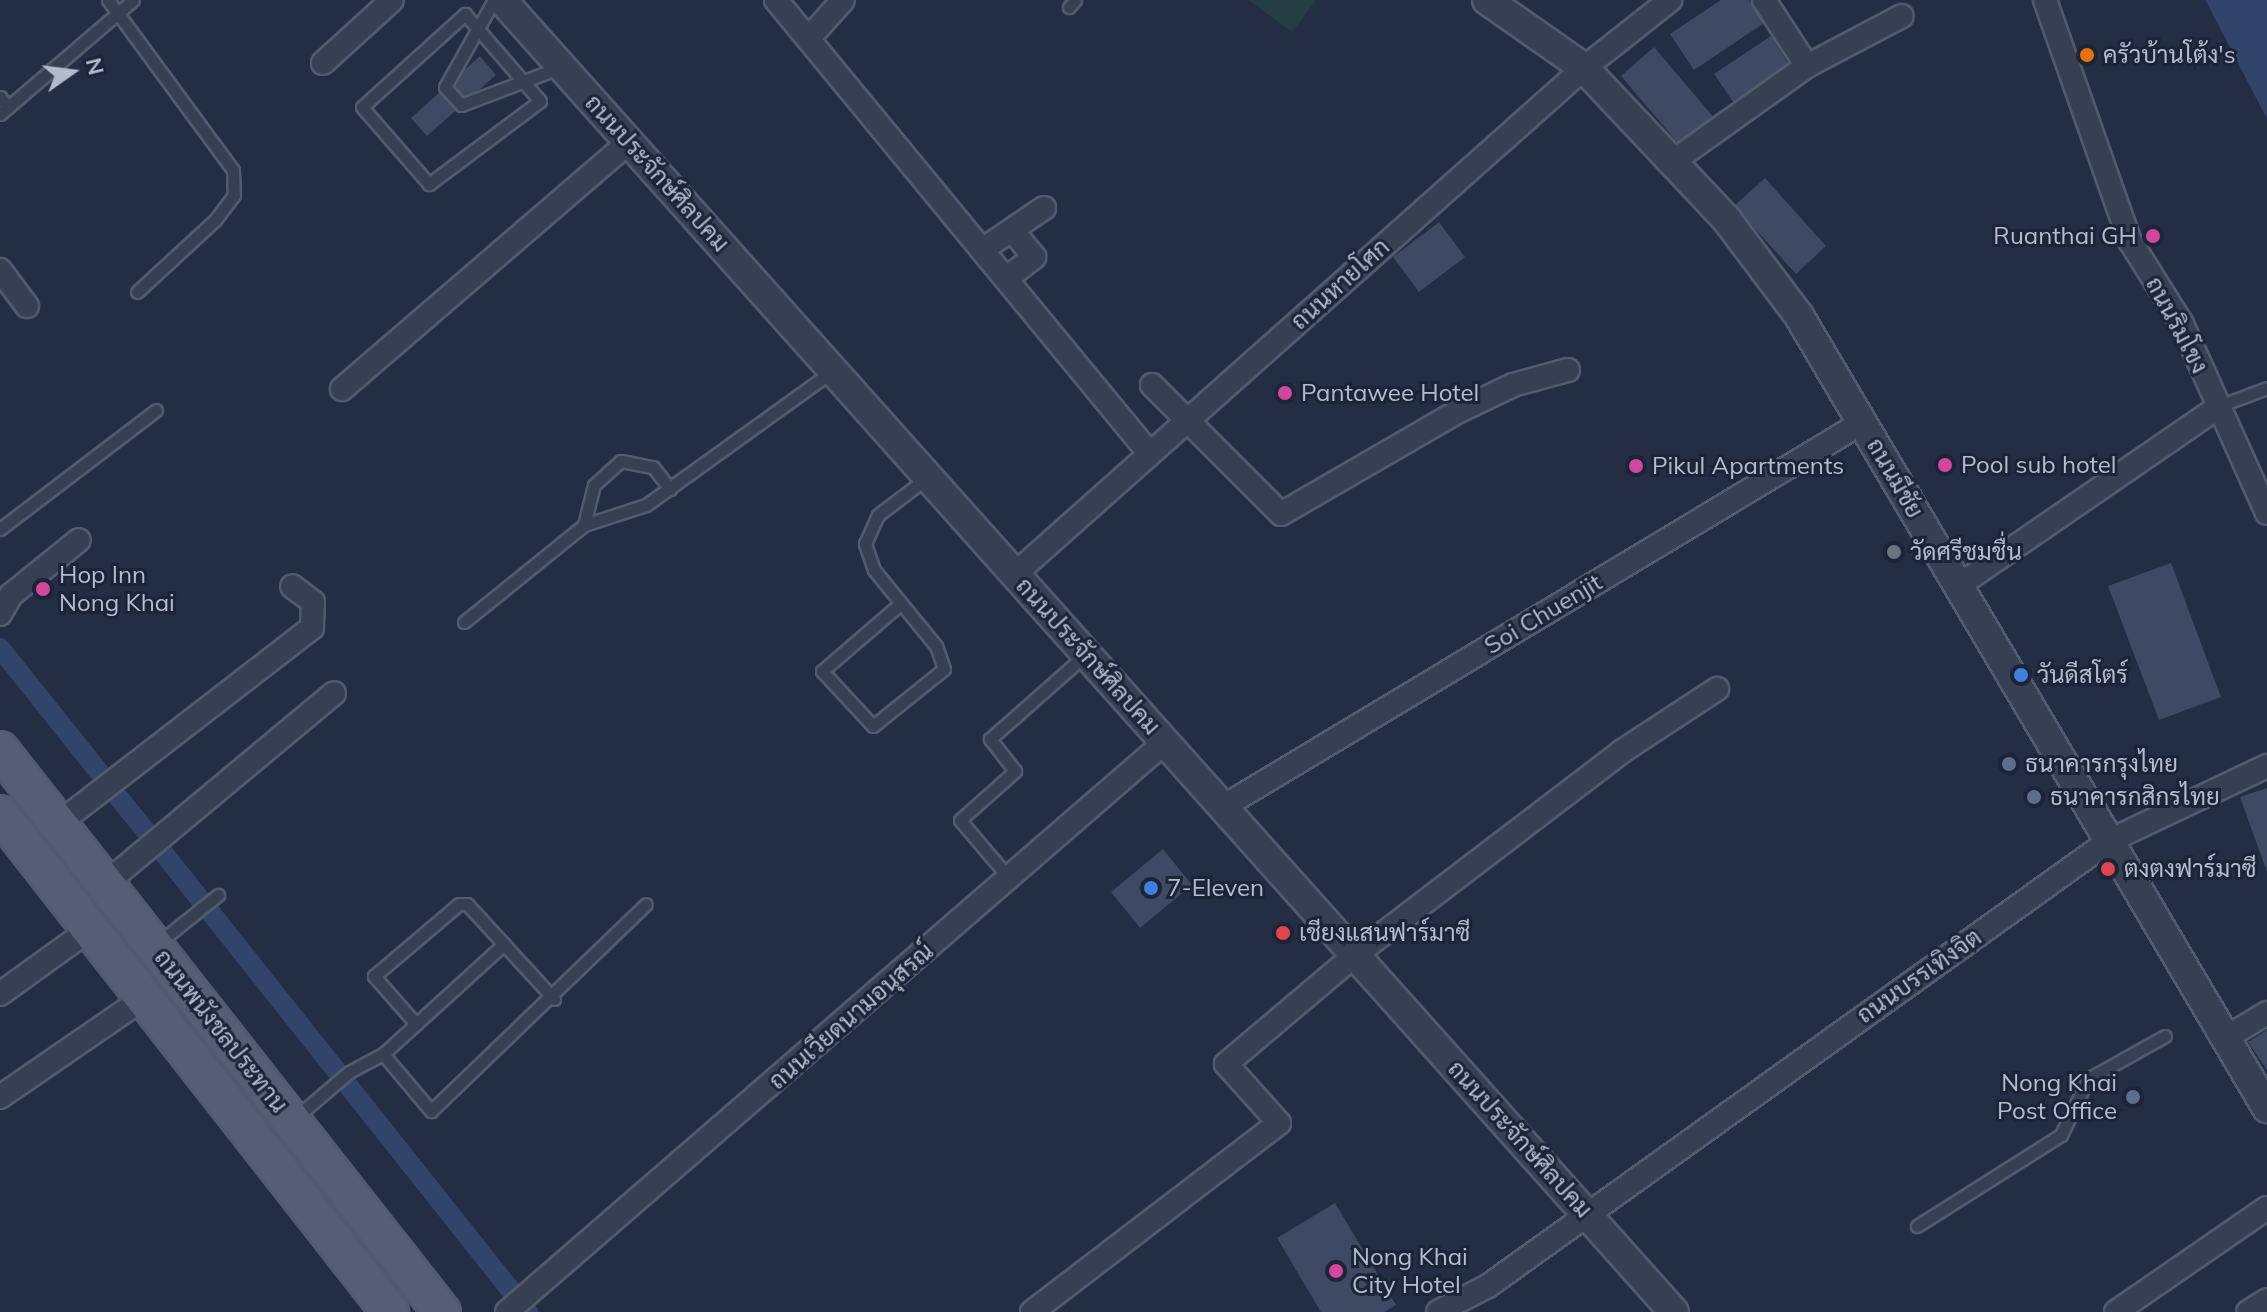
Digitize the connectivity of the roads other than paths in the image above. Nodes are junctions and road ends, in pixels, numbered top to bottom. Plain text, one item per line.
1 (108, 0) edge
2 (133, 0) edge
3 (392, 0) edge
4 (494, 0) edge
5 (502, 0) edge
6 (776, 0) edge
7 (843, 0) edge
8 (1487, 0) edge
9 (1670, 0) edge
10 (1764, 0) edge
11 (2045, 0) edge
12 (119, 13) junction
13 (1902, 16) dead end
14 (478, 28) junction
15 (808, 39) junction
16 (323, 63) dead end
17 (1807, 66) junction
18 (561, 67) junction
19 (1584, 68) junction
20 (525, 82) junction
21 (0, 97) edge
22 (4, 111) edge
23 (629, 142) junction
24 (1675, 160) junction
25 (1044, 208) dead end
26 (1013, 231) junction
27 (982, 250) junction
28 (0, 270) edge
29 (1006, 279) junction
30 (137, 292) dead end
31 (27, 306) dead end
32 (834, 370) junction
33 (1568, 370) dead end
34 (1152, 385) dead end
35 (2267, 388) edge
36 (342, 389) dead end
37 (2218, 407) junction
38 (156, 410) dead end
39 (1186, 421) junction
40 (1863, 422) junction
41 (1150, 454) junction
42 (928, 477) junction
43 (670, 489) junction
44 (2267, 513) edge
45 (584, 525) junction
46 (0, 529) edge
47 (79, 540) dead end
48 (1015, 574) junction
49 (292, 586) dead end
50 (1958, 586) junction
51 (900, 604) junction
52 (0, 614) edge
53 (464, 622) dead end
54 (1086, 654) junction
55 (1717, 689) dead end
56 (334, 693) dead end
57 (1165, 742) junction
58 (0, 750) edge
59 (2267, 766) edge
60 (1223, 807) junction
61 (0, 814) edge
62 (58, 824) junction
63 (2109, 841) junction
64 (1010, 878) junction
65 (105, 884) junction
66 (214, 898) dead end
67 (646, 904) dead end
68 (90, 929) junction
69 (504, 944) junction
70 (154, 946) junction
71 (1355, 955) junction
72 (0, 994) edge
73 (144, 998) junction
74 (554, 999) junction
75 (2267, 1013) edge
76 (416, 1024) junction
77 (2165, 1036) dead end
78 (2224, 1039) junction
79 (383, 1054) junction
80 (0, 1097) edge
81 (2267, 1108) edge
82 (292, 1121) junction
83 (2267, 1208) edge
84 (1586, 1213) junction
85 (1917, 1226) dead end
86 (2267, 1300) edge
87 (390, 1312) edge
88 (442, 1312) edge
89 (507, 1312) edge
90 (1032, 1312) edge
91 (1438, 1312) edge
92 (1674, 1312) edge
93 (2116, 1312) edge
94 (2248, 1312) edge

1 - 12 lane
2 - 12 lane
3 - 16 street
4 - 14 lane
5 - 18 street, ถนนประจักษ์ศิลปคม
6 - 15 street
7 - 15 street
8 - 19 street, ถนนมีชัย
9 - 19 street, ถนนหายโศก
10 - 17 street
11 - 37 street, ถนนริมโขง
12 - 22 lane
12 - 30 lane
13 - 17 street
14 - 20 lane
14 - 20 lane
14 - 20 lane
15 - 27 street
17 - 24 street
18 - 20 lane
18 - 23 street, ถนนประจักษ์ศิลปคม
19 - 24 street, ถนนมีชัย
19 - 39 street, ถนนหายโศก
21 - 22 lane
23 - 32 street, ถนนประจักษ์ศิลปคม
23 - 36 street
24 - 40 street, ถนนมีชัย
25 - 26 street
26 - 27 street
26 - 29 street
27 - 29 street
28 - 31 street
29 - 41 street
32 - 42 street, ถนนประจักษ์ศิลปคม
32 - 43 lane
33 - 39 street
34 - 39 street
35 - 37 lane
37 - 44 street, ถนนริมโขง
37 - 50 street
38 - 46 lane
39 - 41 street, ถนนหายโศก
40 - 50 street, ถนนมีชัย
40 - 60 street, Soi Chuenjit
41 - 48 street, ถนนหายโศก
42 - 48 street, ถนนประจักษ์ศิลปคม
42 - 51 lane
43 - 45 lane
43 - 45 lane
45 - 53 lane
47 - 52 street
48 - 54 street, ถนนประจักษ์ศิลปคม
49 - 62 street
50 - 63 street, ถนนมีชัย
51 - 51 lane
54 - 57 street, ถนนประจักษ์ศิลปคม
54 - 64 lane
55 - 71 street
56 - 65 street
57 - 60 street, ถนนประจักษ์ศิลปคม
57 - 64 street, ถนนเวียดนามอนุสรณ์
58 - 62 main road, ถนนพนังชลประทาน
59 - 63 street, ถนนบรรเทิงจิต
60 - 71 street, ถนนประจักษ์ศิลปคม
61 - 68 main road, ถนนพนังชลประทาน
62 - 65 main road, ถนนพนังชลประทาน
63 - 78 street, ถนนมีชัย
63 - 84 street, ถนนบรรเทิงจิต
64 - 89 street, ถนนเวียดนามอนุสรณ์
65 - 70 main road, ถนนพนังชลประทาน
66 - 70 lane
67 - 74 lane
68 - 72 street
68 - 73 main road, ถนนพนังชลประทาน
69 - 74 lane
69 - 76 lane
69 - 76 lane
70 - 82 main road, ถนนพนังชลประทาน
71 - 84 street, ถนนประจักษ์ศิลปคม
71 - 90 street
73 - 80 street
73 - 87 main road, ถนนพนังชลประทาน
74 - 79 lane
75 - 78 street
76 - 79 lane
77 - 85 lane
78 - 81 street, ถนนมีชัย
79 - 82 lane
82 - 88 main road, ถนนพนังชลประทาน
83 - 93 street
84 - 91 street, ถนนบรรเทิงจิต
84 - 92 street, ถนนประจักษ์ศิลปคม
86 - 94 street

